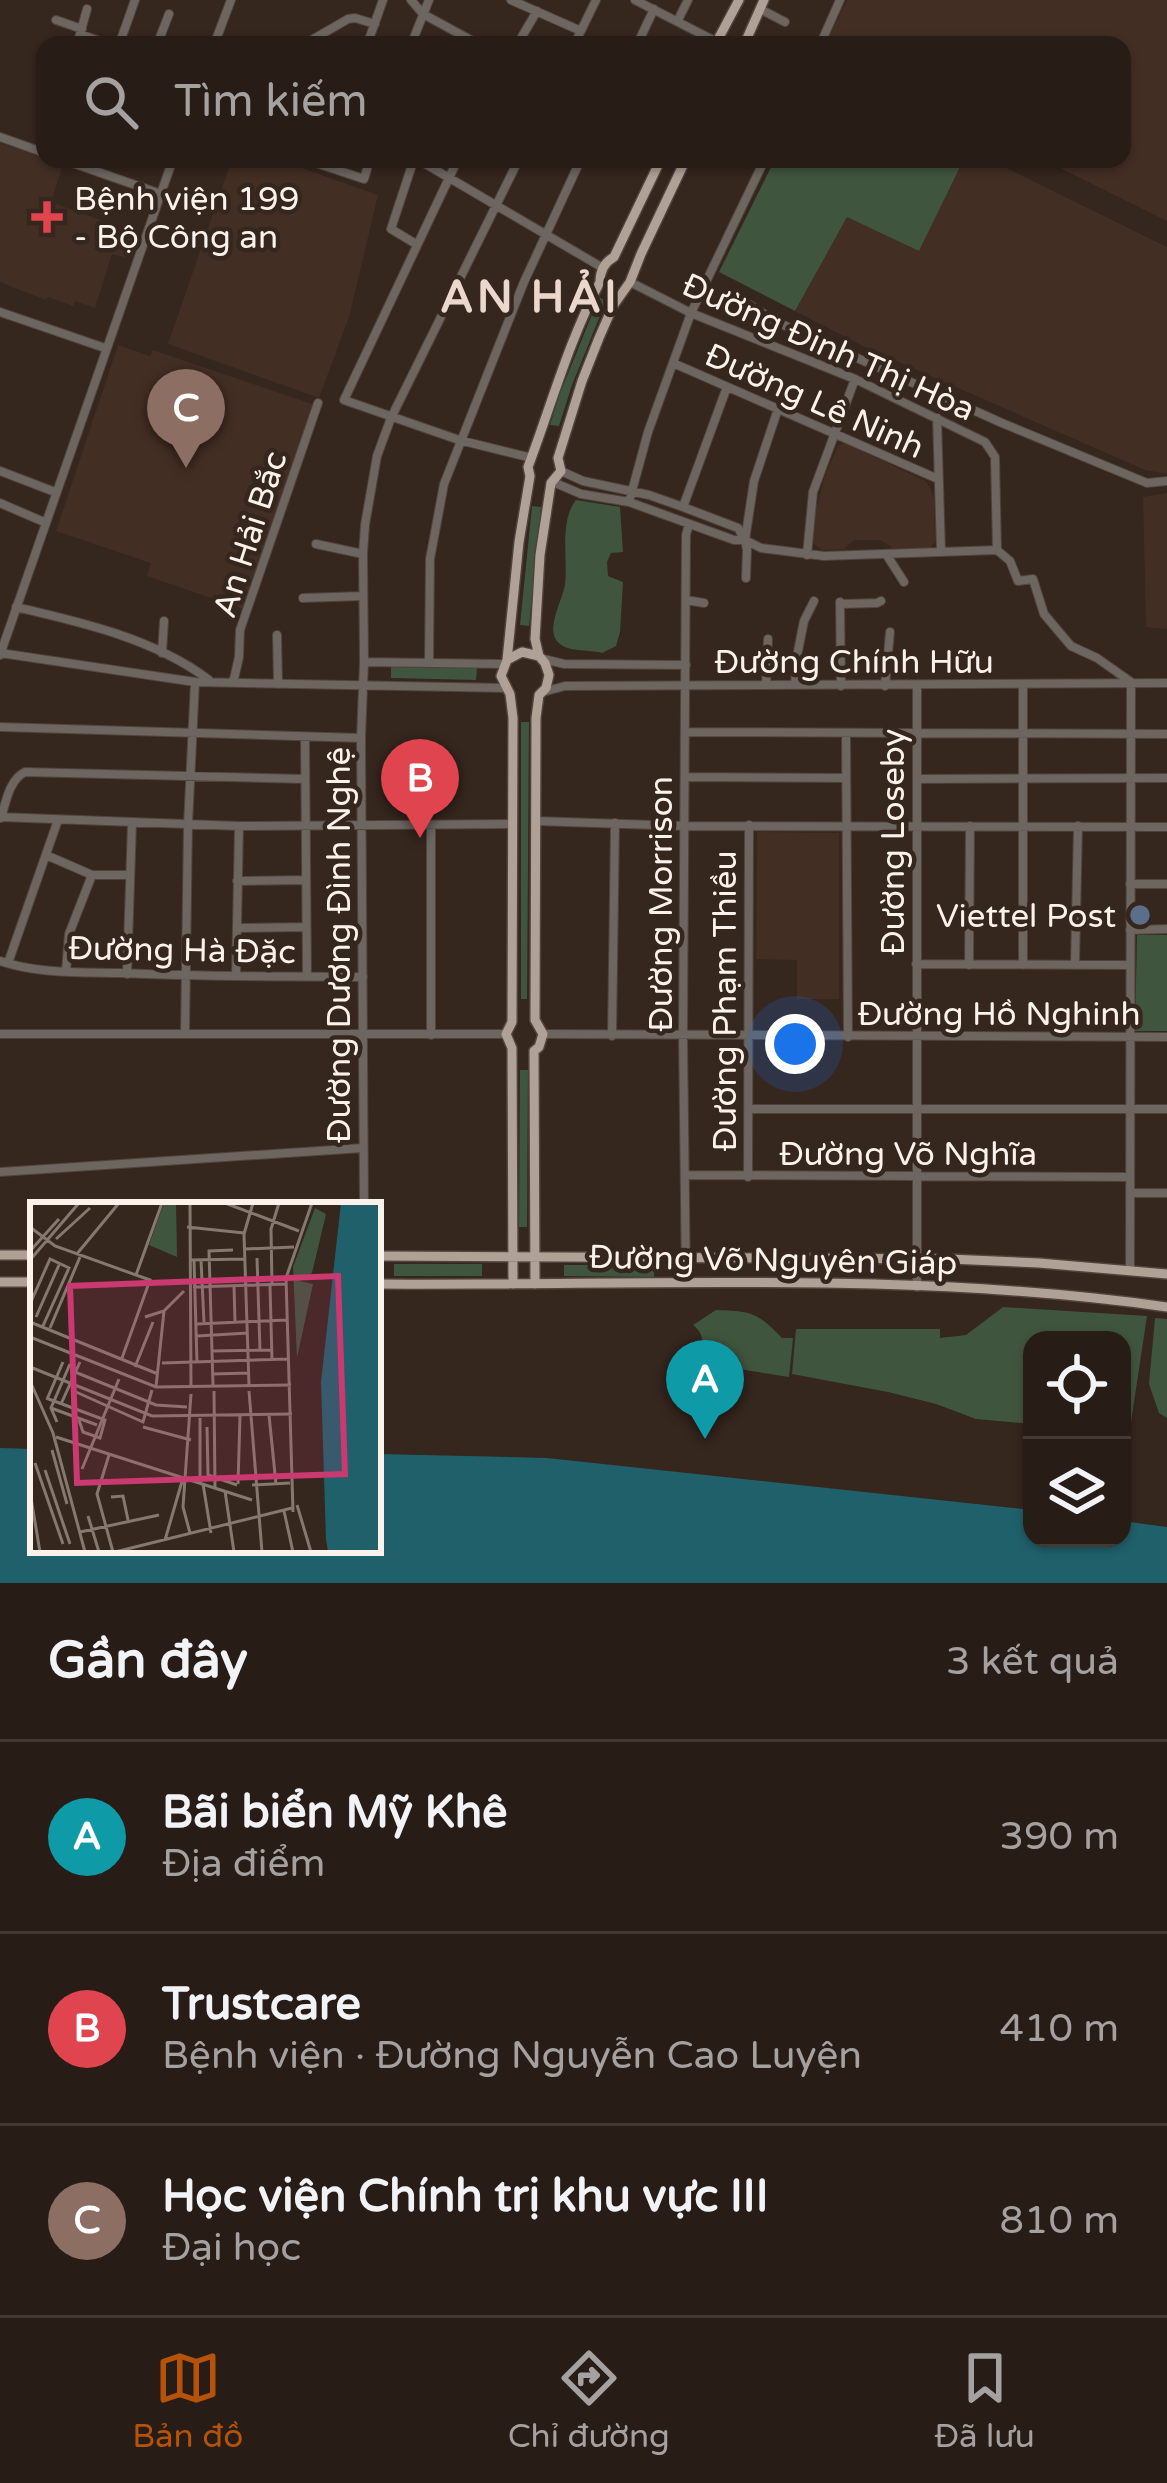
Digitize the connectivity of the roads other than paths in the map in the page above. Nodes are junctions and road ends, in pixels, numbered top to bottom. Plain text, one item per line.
1 (135, 0) edge
2 (231, 0) edge
3 (383, 0) edge
4 (411, 0) edge
5 (429, 0) edge
6 (511, 0) edge
7 (596, 0) edge
8 (635, 0) edge
9 (688, 0) edge
10 (739, 0) edge
11 (841, 0) edge
12 (762, 4) edge
13 (87, 9) dead end
14 (654, 9) junction
15 (537, 11) junction
16 (169, 14) dead end
17 (423, 14) junction
18 (56, 20) dead end
19 (678, 21) junction
20 (785, 22) dead end
21 (374, 24) junction
22 (331, 28) junction
23 (581, 31) junction
24 (724, 31) junction
25 (81, 32) junction
26 (80, 36) edge
27 (90, 36) edge
28 (123, 36) edge
29 (160, 36) edge
30 (217, 36) edge
31 (318, 36) edge
32 (329, 36) edge
33 (370, 36) edge
34 (414, 36) edge
35 (463, 36) edge
36 (522, 36) edge
37 (578, 36) edge
38 (641, 36) edge
39 (704, 36) edge
40 (721, 36) edge
41 (739, 36) edge
42 (748, 36) edge
43 (824, 36) edge
44 (0, 137) edge
45 (36, 150) edge
46 (86, 168) edge
47 (170, 168) edge
48 (331, 168) edge
49 (367, 168) edge
50 (413, 168) edge
51 (431, 168) edge
52 (454, 168) edge
53 (515, 168) edge
54 (577, 168) edge
55 (657, 168) edge
56 (682, 168) edge
57 (761, 168) edge
58 (449, 179) junction
59 (160, 194) junction
60 (496, 206) junction
61 (544, 236) junction
62 (416, 244) junction
63 (614, 257) junction
64 (604, 268) junction
65 (629, 281) junction
66 (600, 282) junction
67 (731, 293) dead end
68 (0, 312) edge
69 (691, 313) junction
70 (105, 348) junction
71 (673, 363) junction
72 (855, 379) junction
73 (728, 387) junction
74 (318, 403) dead end
75 (778, 410) junction
76 (391, 418) junction
77 (937, 418) junction
78 (834, 431) junction
79 (459, 440) junction
80 (558, 458) junction
81 (531, 464) junction
82 (0, 471) edge
83 (561, 471) junction
84 (938, 479) junction
85 (1167, 481) edge
86 (552, 483) junction
87 (631, 491) junction
88 (55, 492) junction
89 (629, 502) junction
90 (0, 503) edge
91 (683, 507) junction
92 (44, 522) junction
93 (689, 524) junction
94 (745, 540) junction
95 (316, 544) dead end
96 (997, 550) junction
97 (941, 552) junction
98 (885, 553) junction
99 (363, 554) junction
100 (807, 555) junction
101 (746, 578) dead end
102 (904, 582) dead end
103 (363, 596) junction
104 (303, 598) dead end
105 (686, 600) junction
106 (814, 601) dead end
107 (881, 601) dead end
108 (704, 603) dead end
109 (16, 607) junction
110 (164, 621) dead end
111 (5, 623) edge
112 (890, 632) dead end
113 (277, 634) dead end
114 (768, 640) dead end
115 (162, 653) junction
116 (0, 654) edge
117 (540, 657) junction
118 (364, 662) junction
119 (429, 662) junction
120 (506, 662) junction
121 (686, 665) junction
122 (195, 682) junction
123 (212, 682) junction
124 (233, 682) junction
125 (1131, 682) junction
126 (1167, 683) edge
127 (278, 684) junction
128 (364, 685) junction
129 (686, 685) junction
130 (766, 685) junction
131 (795, 686) junction
132 (842, 686) junction
133 (886, 686) junction
134 (917, 686) junction
135 (1023, 686) junction
136 (524, 695) junction
137 (0, 728) edge
138 (686, 732) junction
139 (846, 733) junction
140 (916, 733) junction
141 (192, 734) junction
142 (1132, 734) junction
143 (1167, 734) edge
144 (1023, 735) junction
145 (361, 737) junction
146 (305, 738) junction
147 (685, 777) junction
148 (1022, 777) junction
149 (191, 778) junction
150 (846, 778) junction
151 (1131, 778) junction
152 (1167, 778) edge
153 (305, 779) junction
154 (916, 779) junction
155 (0, 819) edge
156 (58, 820) junction
157 (536, 821) junction
158 (132, 823) junction
159 (615, 823) junction
160 (188, 824) junction
161 (513, 824) junction
162 (305, 825) junction
163 (363, 825) junction
164 (749, 825) junction
165 (845, 825) junction
166 (238, 826) junction
167 (431, 826) junction
168 (684, 826) junction
169 (916, 826) junction
170 (970, 826) junction
171 (1022, 826) junction
172 (1078, 826) junction
173 (1130, 826) junction
174 (1167, 827) edge
175 (46, 855) junction
176 (92, 875) junction
177 (130, 875) junction
178 (305, 880) junction
179 (237, 881) junction
180 (1130, 884) junction
181 (1167, 884) edge
182 (306, 926) junction
183 (237, 928) junction
184 (1167, 929) edge
185 (1130, 930) junction
186 (4, 962) edge
187 (916, 964) junction
188 (1075, 964) junction
189 (970, 965) junction
190 (1023, 965) junction
191 (1130, 965) junction
192 (66, 971) junction
193 (127, 974) junction
194 (184, 976) junction
195 (236, 976) junction
196 (307, 976) junction
197 (363, 977) junction
198 (535, 1020) junction
199 (512, 1022) junction
200 (0, 1034) edge
201 (185, 1034) junction
202 (506, 1034) junction
203 (543, 1034) junction
204 (363, 1035) junction
205 (431, 1035) junction
206 (611, 1036) junction
207 (683, 1036) junction
208 (748, 1036) junction
209 (848, 1036) junction
210 (916, 1037) junction
211 (1130, 1037) junction
212 (1167, 1037) edge
213 (512, 1048) junction
214 (534, 1051) junction
215 (916, 1107) junction
216 (749, 1108) junction
217 (1167, 1108) edge
218 (1130, 1109) junction
219 (364, 1148) junction
220 (0, 1172) edge
221 (686, 1175) junction
222 (915, 1176) junction
223 (748, 1177) junction
224 (1130, 1177) junction
225 (1131, 1193) junction
226 (1167, 1193) edge
227 (364, 1202) edge
228 (381, 1256) edge
229 (513, 1256) junction
230 (535, 1256) junction
231 (686, 1256) junction
232 (916, 1259) junction
233 (1130, 1271) junction
234 (1167, 1274) edge
235 (686, 1283) junction
236 (381, 1284) edge
237 (513, 1284) junction
238 (536, 1284) junction
239 (917, 1287) junction
240 (1130, 1301) junction
241 (1167, 1307) edge

1 - 28 street
2 - 30 street
3 - 21 street
4 - 17 street
5 - 17 street
6 - 15 street
7 - 23 street
8 - 14 street
9 - 19 street
10 - 24 main road
11 - 43 street
12 - 20 street
12 - 42 main road
13 - 25 street
14 - 19 street
14 - 38 street
15 - 23 street
15 - 36 street
16 - 29 street
17 - 34 street
17 - 35 street
18 - 25 street
19 - 39 street
21 - 22 street
21 - 33 street
22 - 31 street
22 - 32 street
23 - 37 street
24 - 40 main road
24 - 41 main road
25 - 26 street
25 - 27 street
44 - 45 street
46 - 59 street
47 - 59 street
48 - 49 street
50 - 62 street
51 - 58 street
52 - 58 street
53 - 60 street
54 - 61 street
55 - 63 main road
56 - 65 main road
57 - 69 street
58 - 60 street
58 - 62 street
59 - 70 street
60 - 61 street
60 - 76 street
61 - 64 street
61 - 79 street
62 - 76 street
63 - 64 main road
63 - 65 main road
64 - 66 main road
65 - 66 main road
65 - 69 street, Đường Đinh Thị Hòa
65 - 80 main road
66 - 81 main road
67 - 85 street
68 - 70 street
69 - 71 street
69 - 72 street, Đường Đinh Thị Hòa
70 - 88 street
71 - 73 street, Đường Lê Ninh
71 - 87 street
72 - 77 street, Đường Đinh Thị Hòa
72 - 78 street
73 - 75 street, Đường Lê Ninh
73 - 91 street
74 - 124 street, An Hải Bắc
75 - 78 street, Đường Lê Ninh
75 - 94 street
76 - 79 street
76 - 99 street
77 - 84 street
77 - 96 street, Đường Đinh Thị Hòa
78 - 84 street, Đường Lê Ninh
78 - 100 street
79 - 81 street
79 - 119 street
80 - 81 main road
80 - 83 main road
81 - 86 main road
81 - 120 main road
82 - 88 street
83 - 86 main road
83 - 87 street
84 - 97 street
86 - 89 street
86 - 117 main road
87 - 89 street
87 - 91 street
88 - 92 street
89 - 93 street
90 - 92 street
91 - 94 street
92 - 109 street
93 - 94 street
93 - 105 street, Đường Morrison
94 - 100 street
94 - 101 street
95 - 99 street
96 - 97 street
96 - 125 street
97 - 98 street
98 - 100 street
98 - 102 street
99 - 103 street
103 - 104 street
103 - 118 street
105 - 108 street
105 - 121 street, Đường Morrison
106 - 131 street
107 - 132 street
109 - 111 street
109 - 115 street
110 - 115 street
111 - 116 street
112 - 133 street
113 - 127 street
114 - 130 street
115 - 123 street
116 - 122 street, Đường Chính Hữu
117 - 120 main road
117 - 121 street, Đường Chính Hữu
117 - 136 main road
118 - 119 street
118 - 128 street
119 - 120 street
120 - 136 main road
121 - 129 street, Đường Morrison
122 - 123 street, Đường Chính Hữu
122 - 141 street
123 - 124 street, Đường Chính Hữu
124 - 127 street, Đường Chính Hữu
125 - 126 street, Đường Chính Hữu
125 - 135 street, Đường Chính Hữu
125 - 142 street
127 - 128 street, Đường Chính Hữu
128 - 136 street, Đường Chính Hữu
128 - 145 street, Đường Dương Đình Nghệ
129 - 130 street, Đường Chính Hữu
129 - 136 street, Đường Chính Hữu
129 - 138 street, Đường Morrison
130 - 131 street, Đường Chính Hữu
131 - 132 street, Đường Chính Hữu
132 - 133 street, Đường Chính Hữu
133 - 134 street, Đường Chính Hữu
134 - 135 street, Đường Chính Hữu
134 - 140 street, Đường Loseby
135 - 144 street
136 - 157 main road
136 - 161 main road
137 - 141 street
138 - 139 street
138 - 147 street, Đường Morrison
139 - 140 street
139 - 150 street
140 - 144 street
140 - 154 street, Đường Loseby
141 - 146 street
141 - 149 street
142 - 143 street
142 - 144 street
142 - 151 street
144 - 148 street
145 - 146 street
145 - 163 street, Đường Dương Đình Nghệ
146 - 153 street
147 - 150 street
147 - 168 street, Đường Morrison
148 - 151 street
148 - 154 street
148 - 171 street
149 - 153 street
149 - 155 street
149 - 160 street
150 - 165 street
151 - 152 street
151 - 173 street
153 - 162 street
154 - 169 street, Đường Loseby
155 - 156 street
156 - 158 street
156 - 175 street
157 - 159 street
157 - 198 main road
158 - 160 street
158 - 177 street
159 - 168 street
159 - 206 street
160 - 166 street
160 - 194 street
161 - 167 street
161 - 199 main road
162 - 163 street
162 - 166 street
162 - 178 street
163 - 167 street
163 - 197 street, Đường Dương Đình Nghệ
164 - 165 street
164 - 168 street
164 - 208 street, Đường Phạm Thiều
165 - 169 street
165 - 209 street
166 - 179 street
167 - 205 street
168 - 207 street, Đường Morrison
169 - 170 street
169 - 187 street, Đường Loseby
170 - 171 street
170 - 189 street
171 - 172 street
171 - 190 street
172 - 173 street
172 - 188 street
173 - 174 street
173 - 180 street
175 - 176 street
175 - 186 street
176 - 177 street
176 - 192 street
177 - 193 street
178 - 179 street
178 - 182 street
179 - 183 street
180 - 181 street
180 - 185 street
182 - 183 street
182 - 196 street
183 - 195 street
184 - 185 street
185 - 191 street
186 - 192 street, Đường Hà Đặc
187 - 189 street
187 - 210 street, Đường Loseby
188 - 190 street
188 - 191 street
189 - 190 street
191 - 211 street
192 - 193 street, Đường Hà Đặc
193 - 194 street, Đường Hà Đặc
194 - 195 street, Đường Hà Đặc
194 - 201 street
195 - 196 street, Đường Hà Đặc
196 - 197 street, Đường Hà Đặc
197 - 204 street, Đường Dương Đình Nghệ
198 - 199 main road
198 - 203 main road
199 - 202 main road
200 - 201 street
201 - 204 street
202 - 205 street
202 - 213 main road
203 - 206 street, Đường Hồ Nghinh
203 - 214 main road
204 - 205 street
204 - 219 street, Đường Dương Đình Nghệ
206 - 207 street, Đường Hồ Nghinh
207 - 208 street, Đường Hồ Nghinh
207 - 221 street, Đường Morrison
208 - 209 street, Đường Hồ Nghinh
208 - 216 street, Đường Phạm Thiều
209 - 210 street, Đường Hồ Nghinh
210 - 211 street, Đường Hồ Nghinh
210 - 215 street, Đường Loseby
211 - 212 street, Đường Hồ Nghinh
211 - 218 street
213 - 214 main road
213 - 229 main road
214 - 230 main road
215 - 216 street
215 - 218 street
215 - 222 street, Đường Loseby
216 - 223 street, Đường Phạm Thiều
217 - 218 street
218 - 224 street
219 - 220 street
219 - 227 street, Đường Dương Đình Nghệ
221 - 223 street, Đường Võ Nghĩa
221 - 231 street, Đường Morrison
222 - 223 street, Đường Võ Nghĩa
222 - 224 street, Đường Võ Nghĩa
222 - 232 street, Đường Loseby
224 - 225 street
225 - 226 street
225 - 233 street
228 - 229 main road, Đường Võ Nguyên Giáp
229 - 230 main road, Đường Võ Nguyên Giáp
229 - 237 main road
230 - 231 main road, Đường Võ Nguyên Giáp
230 - 238 main road
231 - 232 main road, Đường Võ Nguyên Giáp
231 - 235 street, Đường Morrison
232 - 233 main road, Đường Võ Nguyên Giáp
232 - 239 street, Đường Loseby
233 - 234 main road, Đường Võ Nguyên Giáp
233 - 240 main road
235 - 238 main road, Đường Võ Nguyên Giáp
235 - 239 main road, Đường Võ Nguyên Giáp
236 - 237 main road, Đường Võ Nguyên Giáp
237 - 238 main road, Đường Võ Nguyên Giáp
239 - 240 main road, Đường Võ Nguyên Giáp
240 - 241 main road, Đường Võ Nguyên Giáp

